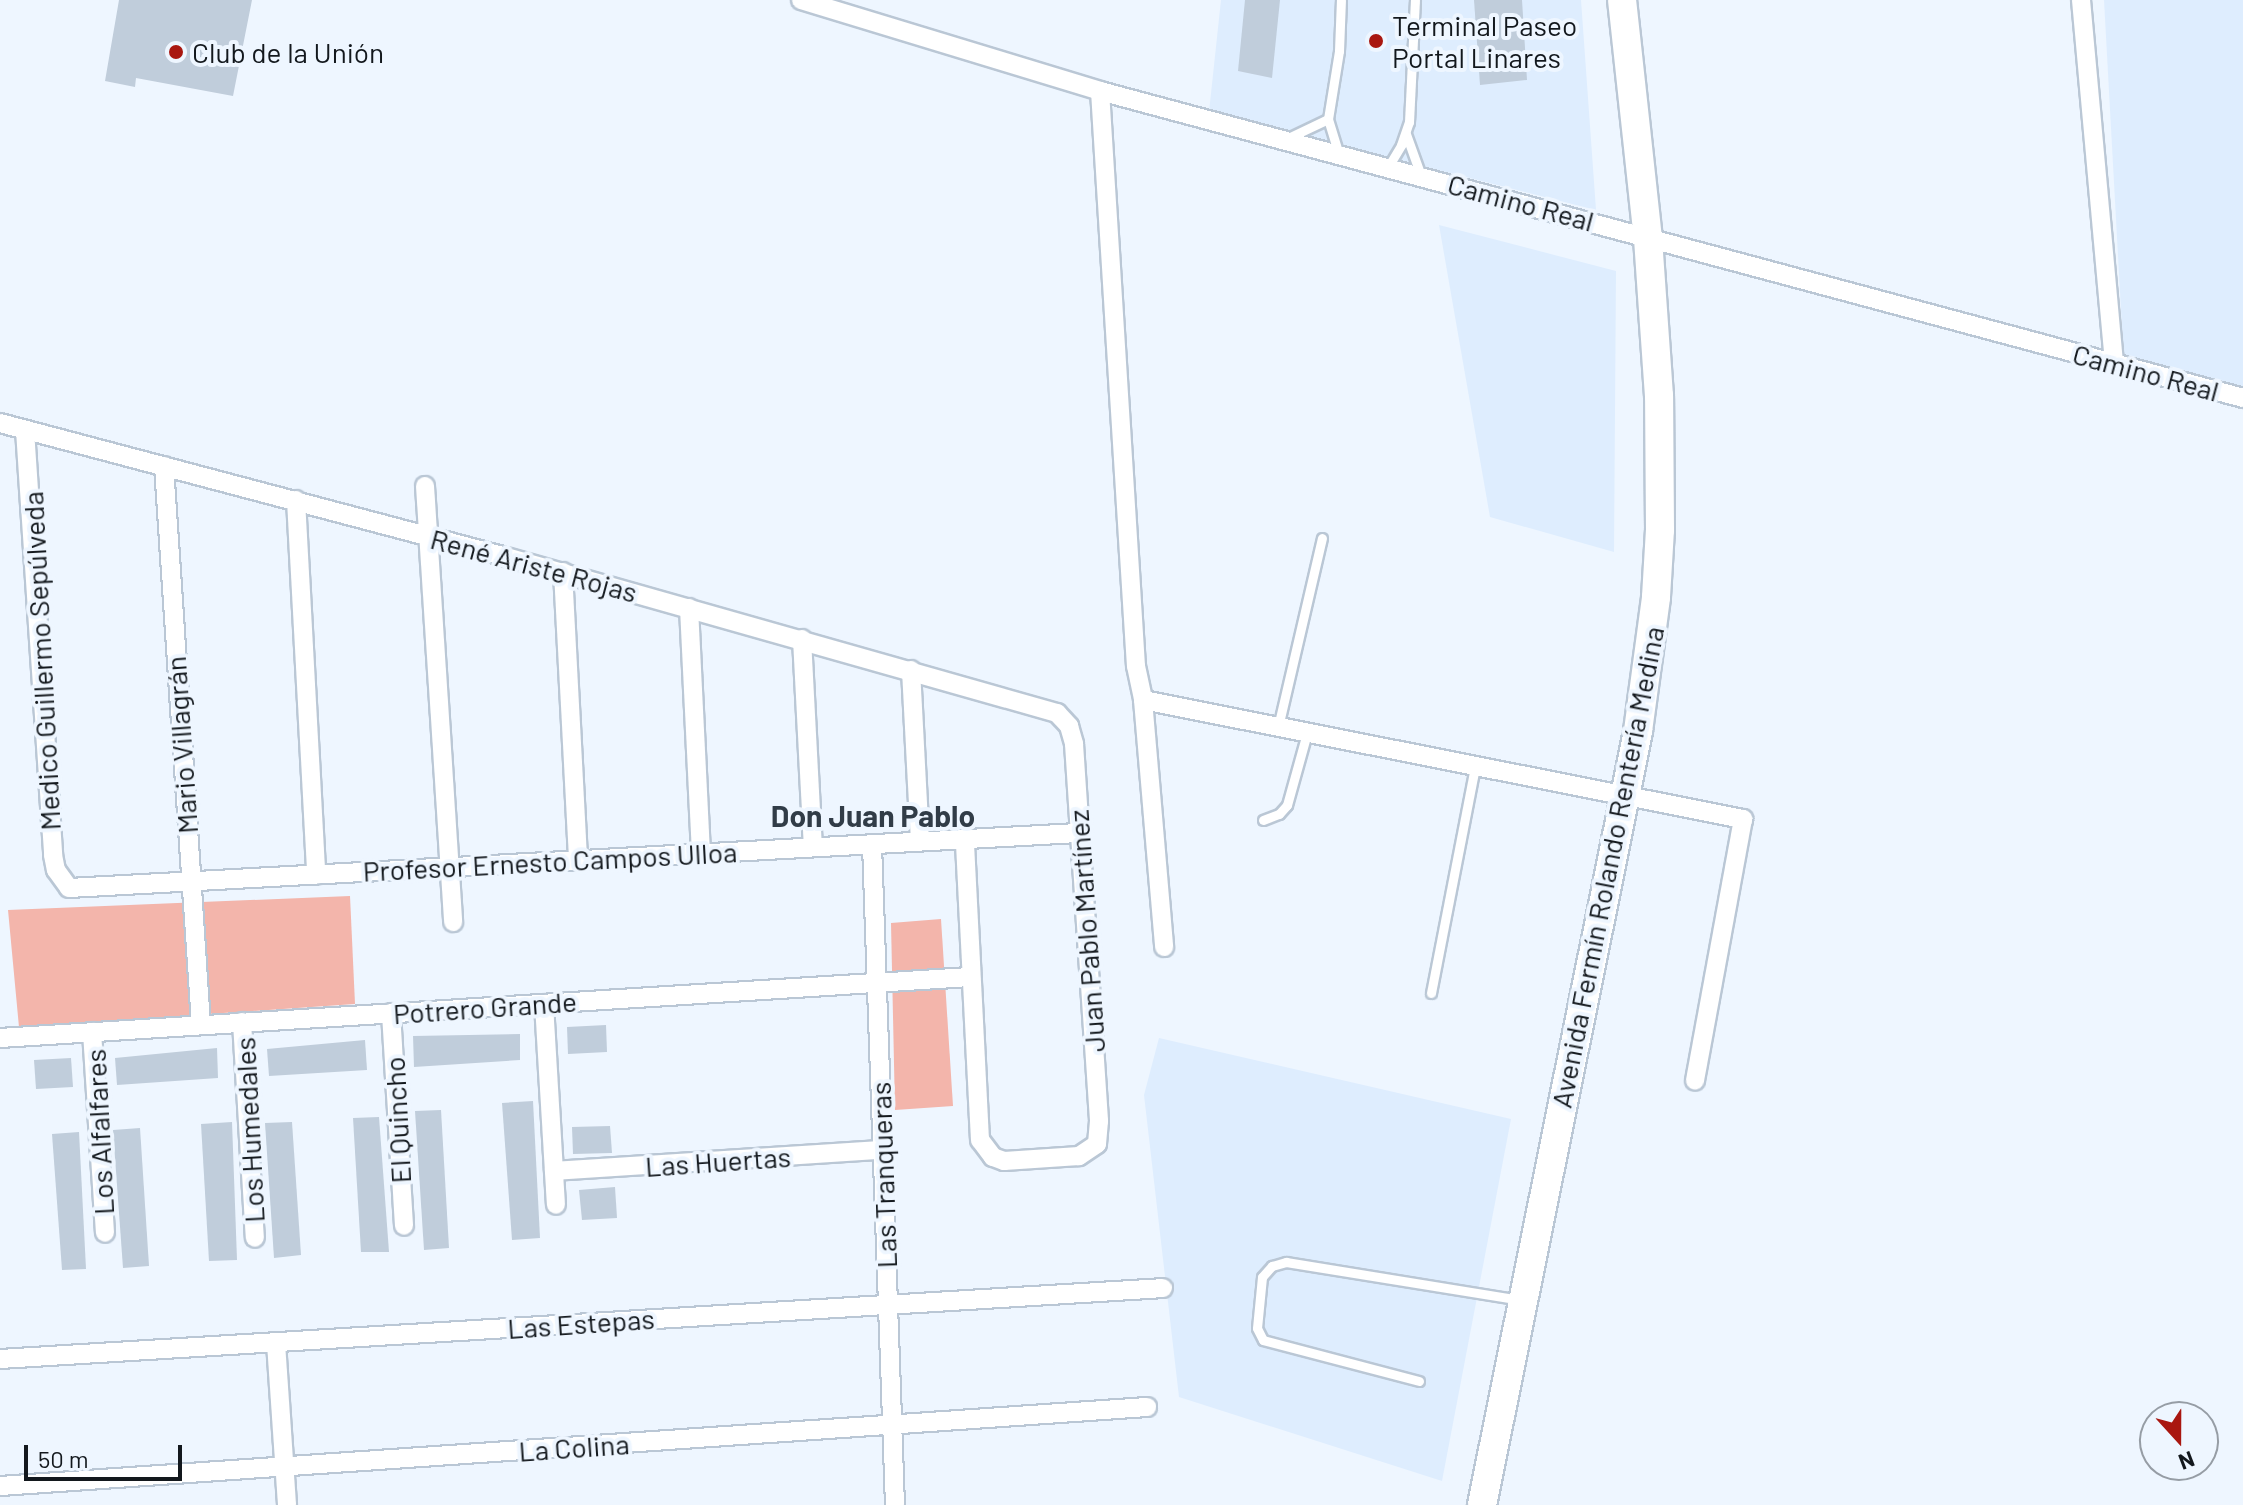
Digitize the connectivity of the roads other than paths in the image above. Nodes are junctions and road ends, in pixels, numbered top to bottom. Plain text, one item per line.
1 (801, 0) edge
2 (1341, 0) edge
3 (1415, 0) edge
4 (1622, 0) edge
5 (1633, 0) edge
6 (2081, 0) edge
7 (1627, 31) junction
8 (1100, 91) junction
9 (1328, 119) junction
10 (1406, 134) junction
11 (1285, 140) junction
12 (1339, 154) junction
13 (1388, 167) junction
14 (1421, 176) junction
15 (1648, 239) junction
16 (2114, 364) junction
17 (2243, 398) edge
18 (0, 423) edge
19 (25, 430) junction
20 (164, 466) junction
21 (425, 486) dead end
22 (296, 500) junction
23 (428, 536) junction
24 (1322, 538) dead end
25 (563, 572) junction
26 (689, 608) junction
27 (802, 639) junction
28 (911, 670) junction
29 (1143, 700) junction
30 (1064, 719) joint
31 (1278, 727) junction
32 (1307, 733) junction
33 (1475, 767) junction
34 (1624, 797) junction
35 (1263, 820) dead end
36 (1078, 833) junction
37 (965, 839) junction
38 (920, 841) junction
39 (872, 844) junction
40 (813, 847) junction
41 (701, 853) junction
42 (578, 860) junction
43 (449, 867) junction
44 (316, 874) junction
45 (190, 881) junction
46 (69, 888) joint
47 (453, 922) dead end
48 (1164, 947) dead end
49 (970, 977) junction
50 (877, 982) junction
51 (1431, 993) dead end
52 (544, 1004) junction
53 (391, 1013) junction
54 (242, 1022) junction
55 (201, 1025) junction
56 (92, 1032) junction
57 (0, 1038) edge
58 (1695, 1081) dead end
59 (883, 1150) junction
60 (554, 1171) junction
61 (556, 1205) dead end
62 (404, 1226) dead end
63 (105, 1233) dead end
64 (255, 1238) dead end
65 (1163, 1288) dead end
66 (1522, 1301) junction
67 (887, 1304) junction
68 (276, 1343) junction
69 (0, 1359) edge
70 (1419, 1381) dead end
71 (1147, 1407) dead end
72 (891, 1424) junction
73 (285, 1468) junction
74 (0, 1486) edge
75 (287, 1505) edge
76 (895, 1505) edge
77 (1482, 1505) edge

1 - 8 street, Camino Real
2 - 9 lane
3 - 10 lane
4 - 7 main road, Avenida Fermín Rolando Rentería Medina
5 - 7 main road, Avenida Fermín Rolando Rentería Medina
6 - 16 street
7 - 15 main road, Avenida Fermín Rolando Rentería Medina
8 - 11 street, Camino Real
8 - 29 street
9 - 11 lane
9 - 12 lane
10 - 13 lane
10 - 14 lane
11 - 12 street, Camino Real
12 - 13 street, Camino Real
13 - 14 street, Camino Real
14 - 15 street, Camino Real
15 - 16 street, Camino Real
15 - 34 main road, Avenida Fermín Rolando Rentería Medina
16 - 17 street, Camino Real
18 - 19 street, René Ariste Rojas
19 - 20 street, René Ariste Rojas
19 - 46 street, Medico Guillermo Sepúlveda
20 - 22 street, René Ariste Rojas
20 - 45 street, Mario Villagrán
21 - 23 street
22 - 23 street, René Ariste Rojas
22 - 44 street
23 - 25 street, René Ariste Rojas
23 - 43 street
24 - 31 lane
25 - 26 street, René Ariste Rojas
25 - 42 street
26 - 27 street, René Ariste Rojas
26 - 41 street
27 - 28 street, René Ariste Rojas
27 - 40 street
28 - 30 street, René Ariste Rojas
28 - 38 street
29 - 31 street
29 - 48 street
30 - 36 street, Juan Pablo Martínez
31 - 32 street
32 - 33 street
32 - 35 lane
33 - 34 street
33 - 51 lane
34 - 58 street
34 - 66 main road, Avenida Fermín Rolando Rentería Medina
36 - 37 street, Profesor Ernesto Campos Ulloa
36 - 49 street, Juan Pablo Martínez
37 - 38 street, Profesor Ernesto Campos Ulloa
37 - 49 street
38 - 39 street, Profesor Ernesto Campos Ulloa
39 - 40 street, Profesor Ernesto Campos Ulloa
39 - 50 street, Las Tranqueras
40 - 41 street, Profesor Ernesto Campos Ulloa
41 - 42 street, Profesor Ernesto Campos Ulloa
42 - 43 street, Profesor Ernesto Campos Ulloa
43 - 44 street, Profesor Ernesto Campos Ulloa
43 - 47 street
44 - 45 street, Profesor Ernesto Campos Ulloa
45 - 46 street, Profesor Ernesto Campos Ulloa
45 - 55 street, Mario Villagrán
49 - 50 street, Potrero Grande
50 - 52 street, Potrero Grande
50 - 59 street, Las Tranqueras
52 - 53 street, Potrero Grande
52 - 60 street
53 - 54 street, Potrero Grande
53 - 62 street, El Quincho
54 - 55 street, Potrero Grande
54 - 64 street, Los Humedales
55 - 56 street, Potrero Grande
56 - 57 street, Potrero Grande
56 - 63 street, Los Alfalfares
59 - 60 street, Las Huertas
59 - 67 street, Las Tranqueras
60 - 61 street
65 - 67 street, Las Estepas
66 - 70 lane
66 - 77 main road, Avenida Fermín Rolando Rentería Medina
67 - 68 street, Las Estepas
67 - 72 street, Las Tranqueras
68 - 69 street, Las Estepas
68 - 73 street
71 - 72 street, La Colina
72 - 73 street, La Colina
72 - 76 street, Las Tranqueras
73 - 74 street, La Colina
73 - 75 street

